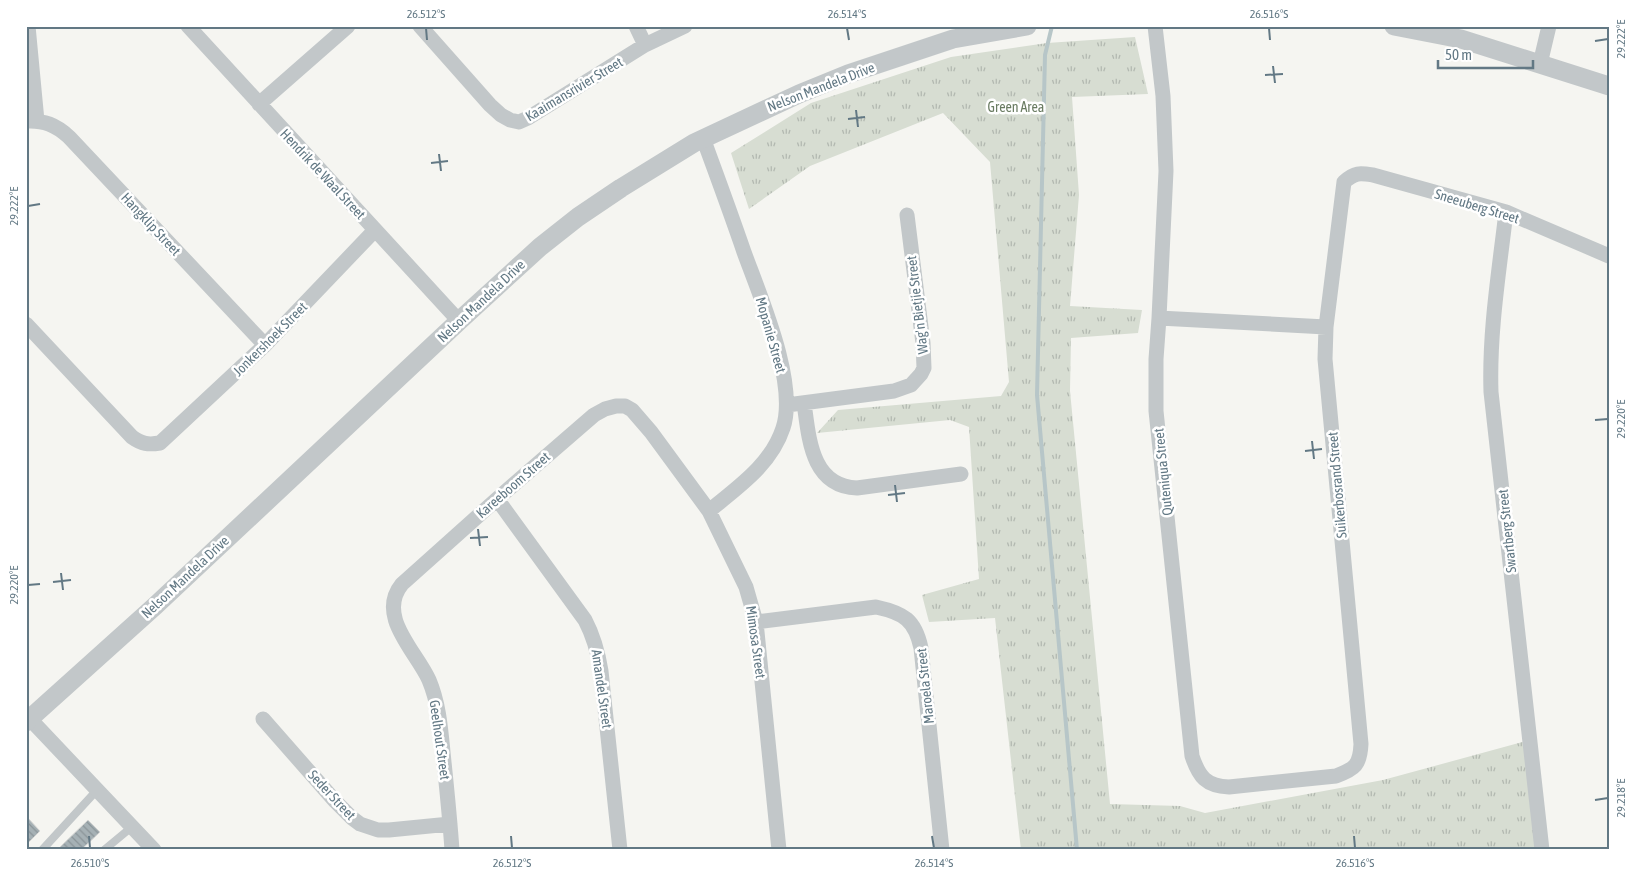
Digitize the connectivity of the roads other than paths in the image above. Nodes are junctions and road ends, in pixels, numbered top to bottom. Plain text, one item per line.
1 (28, 26) edge
2 (188, 26) edge
3 (348, 26) edge
4 (420, 26) edge
5 (636, 26) edge
6 (685, 26) edge
7 (1026, 26) edge
8 (1155, 26) edge
9 (1394, 26) edge
10 (1549, 26) edge
11 (952, 32) edge
12 (645, 45) junction
13 (1540, 64) junction
14 (1609, 86) edge
15 (30, 89) edge
16 (259, 104) junction
17 (32, 121) edge
18 (703, 138) junction
19 (1344, 182) joint
20 (1506, 212) junction
21 (907, 215) dead end
22 (375, 230) junction
23 (1609, 256) edge
24 (1159, 318) junction
25 (459, 321) junction
26 (26, 324) edge
27 (1326, 327) junction
28 (265, 345) junction
29 (804, 403) junction
30 (787, 405) junction
31 (632, 410) joint
32 (961, 474) dead end
33 (497, 499) junction
34 (709, 512) junction
35 (393, 611) joint
36 (756, 622) junction
37 (263, 719) dead end
38 (28, 720) edge
39 (1336, 776) joint
40 (98, 789) junction
41 (450, 824) junction
42 (133, 826) junction
43 (42, 850) edge
44 (104, 850) edge
45 (154, 850) edge
46 (452, 850) edge
47 (620, 850) edge
48 (779, 850) edge
49 (942, 850) edge
50 (1542, 850) edge

1 - 15 street
2 - 16 street, Hendrik de Waal Street
3 - 16 street
4 - 12 street, Kaaimansrivier Street
5 - 12 street
6 - 12 street
7 - 11 street, Nelson Mandela Drive
8 - 24 street, Quteniqua Street
9 - 13 street
10 - 13 street
11 - 18 street, Nelson Mandela Drive
13 - 14 street
15 - 17 street
16 - 22 street, Hendrik de Waal Street
17 - 28 street, Hangklip Street
18 - 25 street, Nelson Mandela Drive
18 - 30 street, Mopanie Street
19 - 20 street, Sneeuberg Street
19 - 27 street, Suikerbosrand Street
20 - 23 street, Sneeuberg Street
20 - 50 street, Swartberg Street
21 - 29 street, Wag'n Bietjie Street
22 - 25 street, Hendrik de Waal Street
22 - 28 street, Jonkershoek Street
24 - 27 street
24 - 39 street, Quteniqua Street
25 - 38 street, Nelson Mandela Drive
26 - 28 street, Jonkershoek Street
27 - 39 street, Suikerbosrand Street
29 - 30 street, Wag'n Bietjie Street
29 - 32 street
30 - 34 street, Mopanie Street
31 - 33 street, Kareeboom Street
31 - 34 street, Mimosa Street
33 - 35 street, Kareeboom Street
33 - 47 street, Amandel Street
34 - 36 street, Mimosa Street
35 - 41 street, Geelhout Street
36 - 48 street, Mimosa Street
36 - 49 street, Maroela Street
37 - 41 street, Seder Street
38 - 40 street
40 - 42 street
40 - 43 lane
41 - 46 street, Geelhout Street
42 - 44 lane
42 - 45 street

